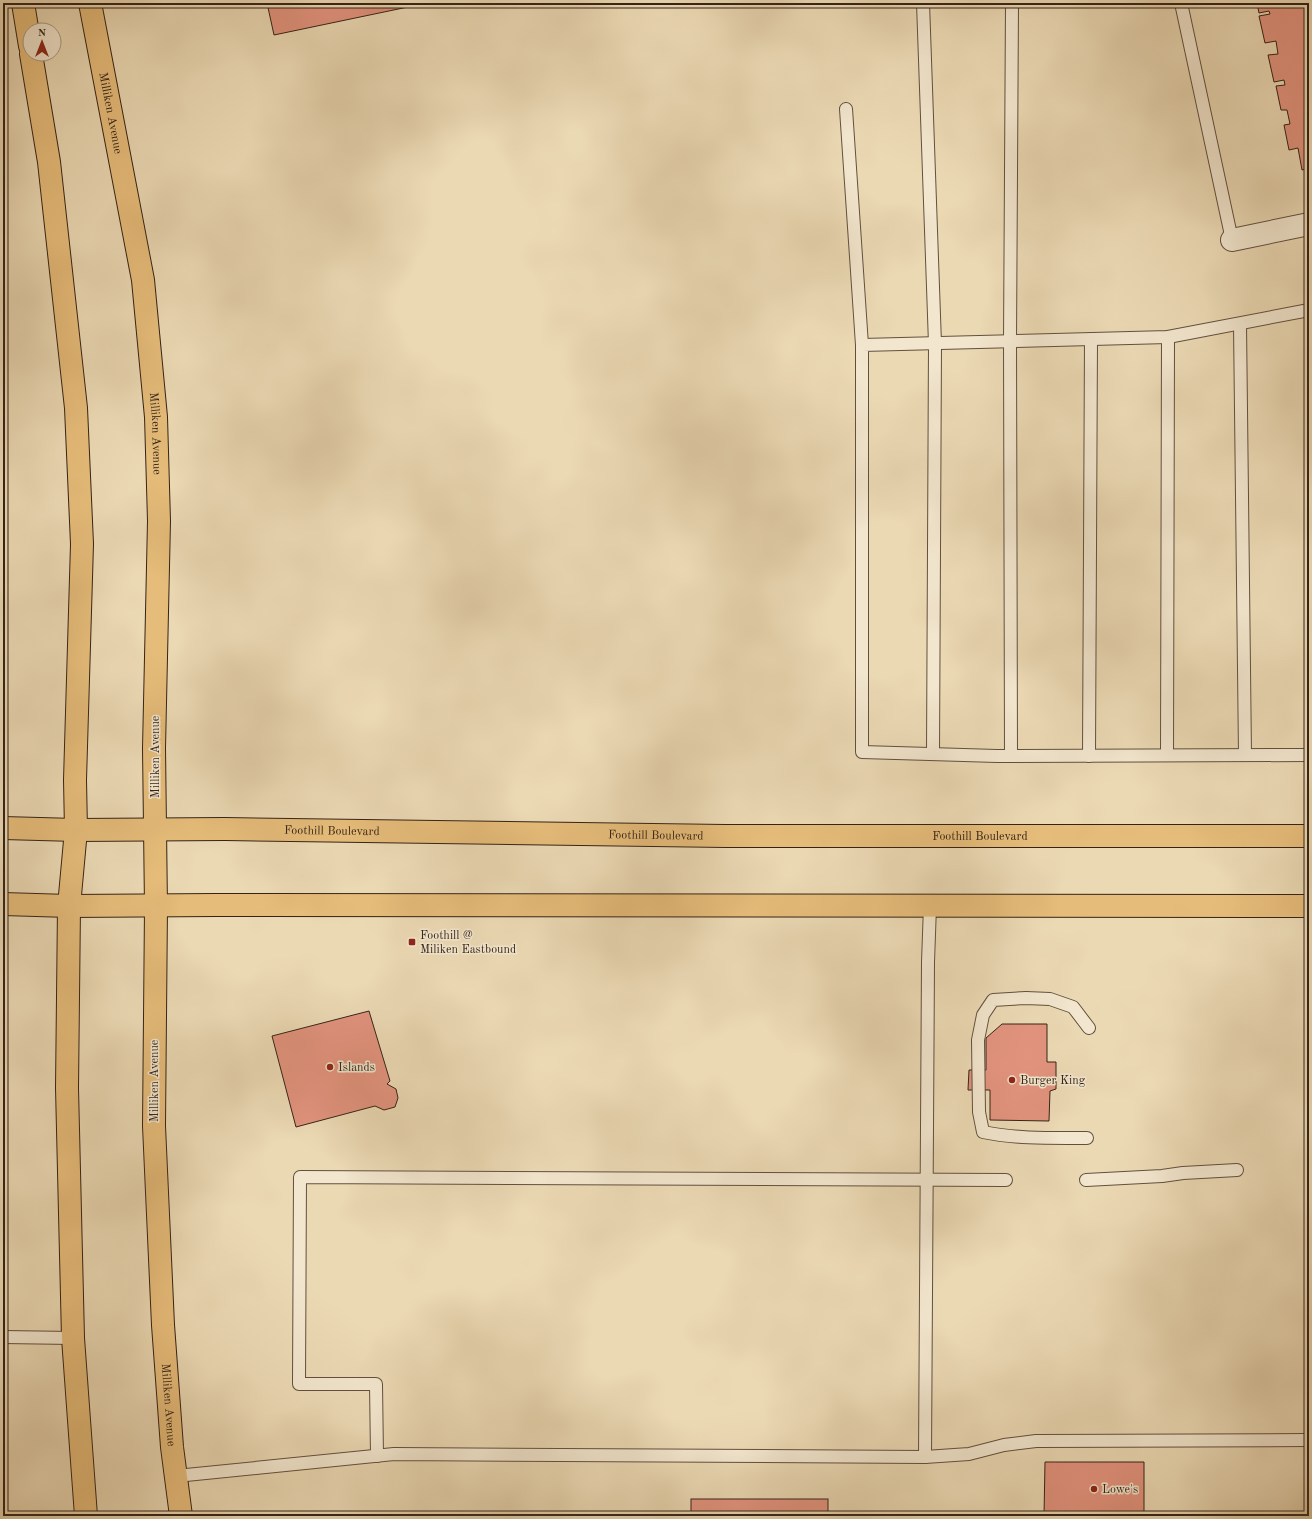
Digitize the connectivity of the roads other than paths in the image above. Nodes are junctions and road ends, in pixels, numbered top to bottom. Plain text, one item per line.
1 (23, 3) edge
2 (90, 3) edge
3 (923, 3) edge
4 (1012, 3) edge
5 (1181, 3) edge
6 (26, 22) edge
7 (32, 62) edge
8 (846, 109) dead end
9 (1309, 224) edge
10 (1232, 240) joint
11 (1309, 310) edge
12 (1240, 324) junction
13 (1168, 337) junction
14 (1091, 339) junction
15 (1010, 341) junction
16 (936, 344) junction
17 (862, 345) junction
18 (933, 754) junction
19 (1167, 755) junction
20 (1245, 755) junction
21 (1309, 755) edge
22 (1011, 756) junction
23 (1088, 756) junction
24 (3, 828) edge
25 (76, 830) junction
26 (155, 830) junction
27 (1309, 836) edge
28 (3, 904) edge
29 (69, 906) junction
30 (156, 906) junction
31 (930, 906) junction
32 (1309, 906) edge
33 (1089, 1028) dead end
34 (1087, 1138) dead end
35 (1237, 1170) dead end
36 (927, 1179) junction
37 (1006, 1180) dead end
38 (1086, 1180) dead end
39 (3, 1337) edge
40 (73, 1338) junction
41 (1309, 1440) edge
42 (377, 1456) junction
43 (924, 1457) junction
44 (176, 1476) junction
45 (86, 1516) edge
46 (181, 1516) edge

1 - 6 main road
2 - 26 main road, Milliken Avenue
3 - 16 lane
4 - 15 lane
5 - 10 lane
7 - 25 main road
8 - 17 lane
9 - 10 street
11 - 12 lane
12 - 13 lane
12 - 20 lane
13 - 14 lane
13 - 19 lane
14 - 15 lane
14 - 23 lane
15 - 16 lane
15 - 22 lane
16 - 17 lane
16 - 18 lane
17 - 18 lane
18 - 22 lane
19 - 20 lane
19 - 23 lane
20 - 21 lane
22 - 23 lane
24 - 25 main road, Foothill Boulevard
25 - 26 main road, Foothill Boulevard
25 - 29 main road
26 - 27 main road, Foothill Boulevard
26 - 30 main road, Milliken Avenue
28 - 29 main road
29 - 30 main road
29 - 40 main road
30 - 31 main road
30 - 44 main road, Milliken Avenue
31 - 32 main road
31 - 36 lane
33 - 34 lane
35 - 38 lane
36 - 37 lane
36 - 42 lane
36 - 43 lane
39 - 40 lane
40 - 45 main road
41 - 43 lane
42 - 43 lane
42 - 44 lane
44 - 46 main road, Milliken Avenue

